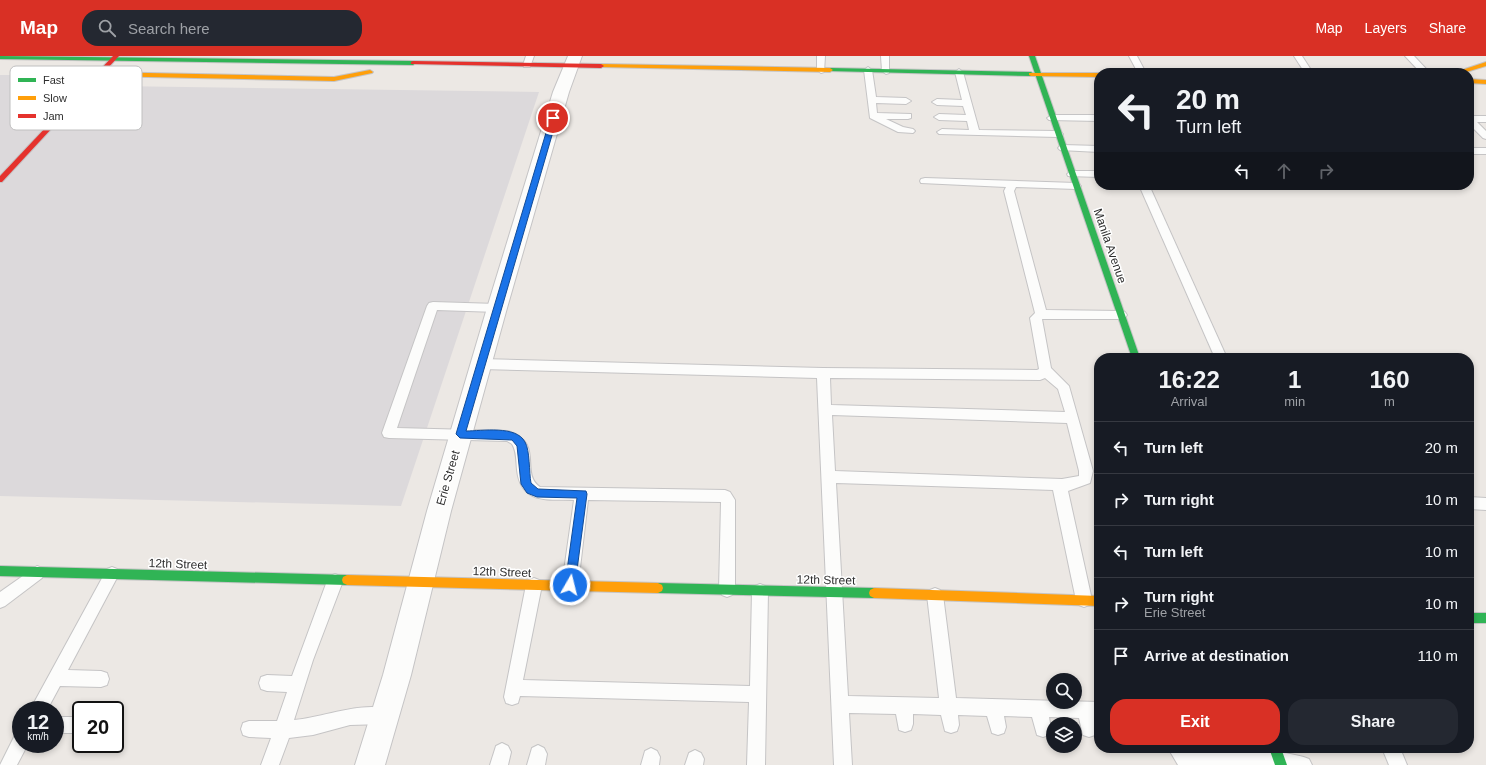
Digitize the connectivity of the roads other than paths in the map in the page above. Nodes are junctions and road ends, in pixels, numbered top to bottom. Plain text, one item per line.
1 (821, 56) edge
2 (885, 56) edge
3 (1032, 56) edge
4 (1133, 56) edge
5 (1298, 56) edge
6 (1409, 56) edge
7 (115, 57) edge
8 (0, 58) edge
9 (420, 60) edge
10 (528, 60) edge
11 (573, 61) edge
12 (1486, 64) edge
13 (107, 66) edge
14 (1139, 68) edge
15 (1306, 68) edge
16 (1421, 68) edge
17 (1473, 68) edge
18 (821, 70) junction
19 (868, 70) junction
20 (886, 71) junction
21 (959, 72) junction
22 (1038, 74) junction
23 (142, 75) edge
24 (1094, 75) edge
25 (1474, 81) edge
26 (1486, 82) edge
27 (872, 100) junction
28 (906, 101) dead end
29 (937, 102) dead end
30 (967, 102) junction
31 (874, 116) junction
32 (908, 116) dead end
33 (939, 117) dead end
34 (971, 118) junction
35 (1052, 118) junction
36 (1094, 118) edge
37 (1474, 119) edge
38 (1486, 119) edge
39 (1474, 124) edge
40 (46, 130) edge
41 (910, 130) dead end
42 (942, 132) dead end
43 (975, 133) junction
44 (1058, 134) junction
45 (1486, 136) edge
46 (1063, 148) junction
47 (1094, 149) edge
48 (1474, 151) edge
49 (1486, 151) edge
50 (1072, 174) junction
51 (1094, 174) edge
52 (1, 177) edge
53 (925, 181) dead end
54 (1012, 184) junction
55 (1076, 186) junction
56 (1146, 190) edge
57 (497, 308) junction
58 (1041, 314) junction
59 (1121, 315) junction
60 (1134, 353) edge
61 (1219, 353) edge
62 (481, 364) junction
63 (1045, 370) junction
64 (823, 373) junction
65 (825, 410) junction
66 (1072, 418) junction
67 (460, 434) junction
68 (827, 477) junction
69 (1057, 485) junction
70 (582, 494) junction
71 (1474, 504) edge
72 (1486, 504) edge
73 (0, 571) edge
74 (38, 572) junction
75 (112, 574) junction
76 (334, 581) junction
77 (421, 582) junction
78 (534, 585) junction
79 (570, 585) junction
80 (727, 590) junction
81 (760, 590) junction
82 (833, 592) junction
83 (935, 595) junction
84 (1084, 600) junction
85 (0, 601) edge
86 (1094, 601) edge
87 (1474, 618) edge
88 (1486, 618) edge
89 (56, 678) junction
90 (101, 679) dead end
91 (267, 683) dead end
92 (298, 684) junction
93 (758, 694) junction
94 (43, 701) edge
95 (839, 704) junction
96 (904, 705) junction
97 (949, 706) junction
98 (994, 708) junction
99 (1039, 708) junction
100 (1092, 710) edge
101 (384, 716) junction
102 (905, 724) dead end
103 (952, 724) dead end
104 (998, 727) dead end
105 (249, 729) dead end
106 (1043, 729) dead end
107 (1089, 729) dead end
108 (283, 730) junction
109 (14, 753) edge
110 (1393, 753) edge
111 (1184, 758) edge
112 (1279, 758) edge
113 (8, 765) edge
114 (270, 765) edge
115 (370, 765) edge
116 (756, 765) edge
117 (843, 765) edge
118 (1303, 765) edge
119 (1398, 765) edge

1 - 18 lane
2 - 20 lane
3 - 22 main road, Manila Avenue
4 - 14 lane
5 - 15 lane
6 - 16 lane
7 - 8 main road
7 - 9 main road
7 - 13 main road
9 - 10 main road
9 - 23 main road
10 - 11 main road
11 - 18 main road
11 - 57 street, Erie Street
12 - 17 main road
18 - 19 main road
19 - 20 main road
19 - 27 lane
20 - 21 main road
21 - 22 main road
21 - 30 lane
22 - 24 main road
22 - 35 main road, Manila Avenue
25 - 26 main road
27 - 28 lane
27 - 31 lane
29 - 30 lane
30 - 34 lane
31 - 32 lane
31 - 41 lane
33 - 34 lane
34 - 43 lane
35 - 36 lane
35 - 44 main road, Manila Avenue
37 - 38 lane
39 - 45 lane
40 - 52 main road
42 - 43 lane
43 - 44 lane
44 - 46 main road, Manila Avenue
46 - 47 lane
46 - 50 main road, Manila Avenue
48 - 49 lane
50 - 51 lane
50 - 55 main road, Manila Avenue
53 - 54 lane
54 - 55 lane
54 - 58 lane
55 - 59 main road, Manila Avenue
56 - 61 lane
57 - 62 street, Erie Street
57 - 67 lane
58 - 59 lane
58 - 63 lane
59 - 60 main road, Manila Avenue
62 - 64 lane
62 - 67 street, Erie Street
63 - 64 lane
63 - 66 lane
64 - 65 lane
65 - 66 lane
65 - 68 lane
66 - 69 lane
67 - 70 lane
67 - 77 street, Erie Street
68 - 69 lane
68 - 82 lane
69 - 84 lane
70 - 79 lane
70 - 80 lane
71 - 72 lane
73 - 74 main road, 12th Street
74 - 75 main road, 12th Street
74 - 85 lane
75 - 76 main road, 12th Street
75 - 89 lane
76 - 77 main road, 12th Street
76 - 92 lane
77 - 78 main road, 12th Street
77 - 101 street, Erie Street
78 - 79 main road, 12th Street
78 - 93 lane
79 - 80 main road, 12th Street
80 - 81 main road, 12th Street
81 - 82 main road, 12th Street
81 - 93 lane
82 - 83 main road, 12th Street
82 - 95 lane
83 - 84 main road, 12th Street
83 - 97 lane
84 - 86 main road, 12th Street
87 - 88 main road
89 - 90 lane
89 - 94 lane
91 - 92 lane
92 - 108 lane
93 - 116 lane
95 - 96 lane
95 - 117 lane
96 - 97 lane
96 - 102 lane
97 - 98 lane
97 - 103 lane
98 - 99 lane
98 - 104 lane
99 - 100 lane
99 - 106 lane
100 - 107 lane
101 - 108 lane
101 - 115 street, Erie Street
105 - 108 lane
108 - 114 lane
109 - 113 lane
110 - 119 lane
111 - 112 lane
112 - 118 lane

